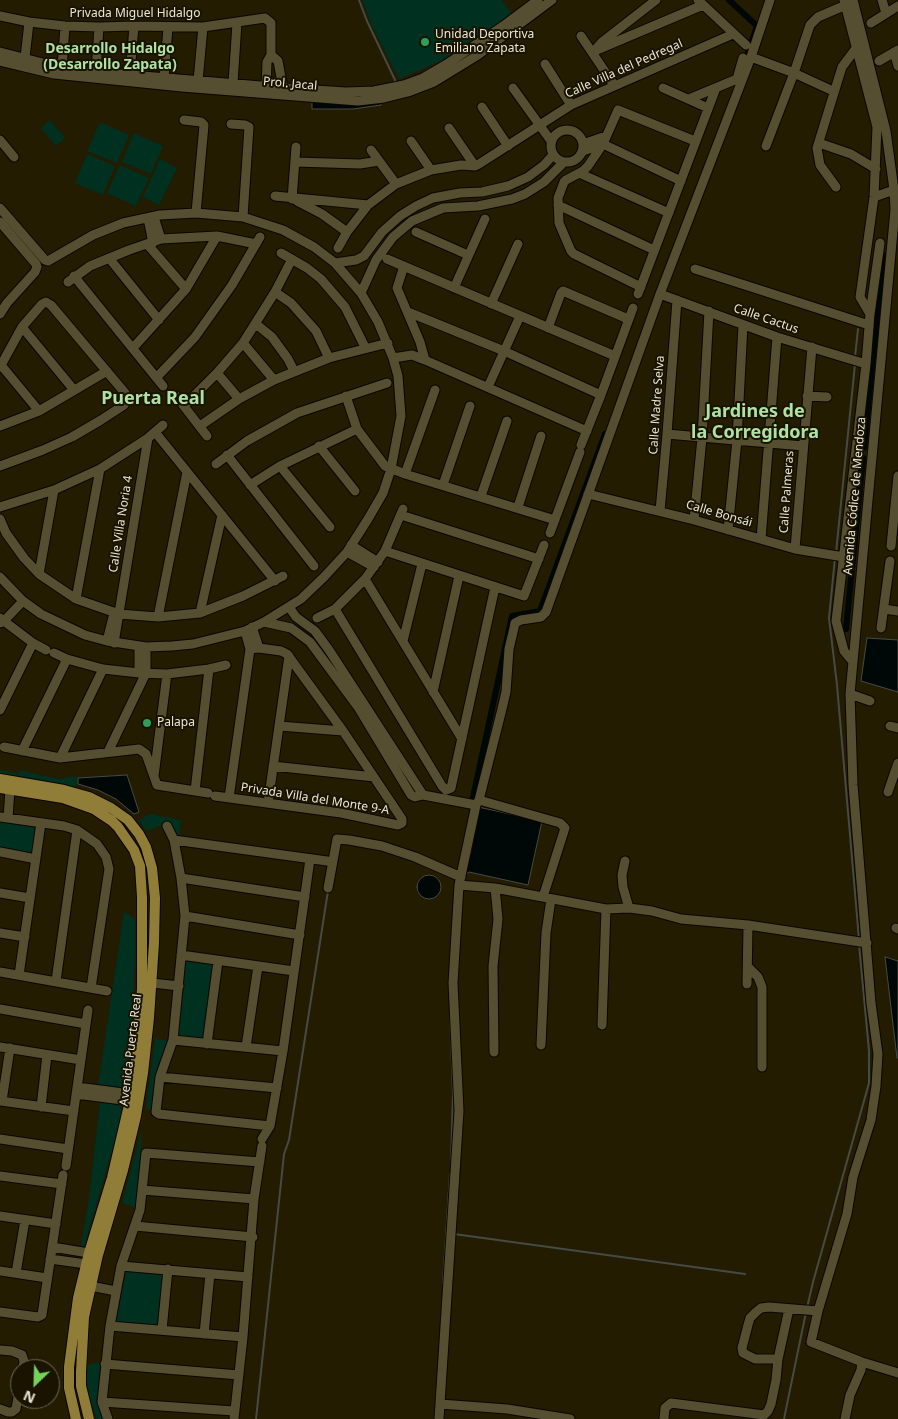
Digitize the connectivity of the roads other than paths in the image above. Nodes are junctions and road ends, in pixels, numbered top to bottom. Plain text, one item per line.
1 (538, 0) edge
2 (552, 0) edge
3 (656, 0) edge
4 (770, 0) edge
5 (882, 0) edge
6 (700, 2) edge
7 (847, 2) edge
8 (898, 6) edge
9 (886, 13) junction
10 (0, 16) edge
11 (29, 22) junction
12 (237, 23) junction
13 (871, 23) dead end
14 (65, 26) junction
15 (134, 26) junction
16 (99, 27) junction
17 (168, 27) junction
18 (203, 27) junction
19 (505, 29) junction
20 (734, 34) junction
21 (581, 36) dead end
22 (746, 45) dead end
23 (857, 47) junction
24 (594, 51) junction
25 (896, 51) edge
26 (0, 52) edge
27 (271, 56) junction
28 (25, 58) junction
29 (747, 58) junction
30 (0, 60) edge
31 (879, 61) dead end
32 (545, 64) dead end
33 (898, 66) edge
34 (62, 68) junction
35 (96, 72) junction
36 (794, 74) junction
37 (130, 75) junction
38 (164, 78) junction
39 (198, 81) junction
40 (233, 83) junction
41 (614, 85) junction
42 (266, 87) junction
43 (513, 88) dead end
44 (663, 88) dead end
45 (716, 88) junction
46 (284, 92) junction
47 (833, 92) junction
48 (689, 99) junction
49 (571, 104) junction
50 (482, 107) dead end
51 (708, 108) junction
52 (184, 120) dead end
53 (231, 124) dead end
54 (539, 126) junction
55 (449, 128) dead end
56 (605, 140) junction
57 (411, 141) dead end
58 (551, 141) junction
59 (695, 141) junction
60 (1, 143) edge
61 (819, 143) junction
62 (508, 146) junction
63 (766, 146) dead end
64 (296, 147) dead end
65 (583, 147) junction
66 (371, 150) dead end
67 (553, 155) junction
68 (14, 156) dead end
69 (379, 161) junction
70 (294, 162) junction
71 (564, 162) junction
72 (475, 166) junction
73 (876, 169) junction
74 (431, 170) junction
75 (579, 173) junction
76 (896, 179) edge
77 (681, 180) junction
78 (396, 184) junction
79 (836, 186) dead end
80 (896, 192) edge
81 (275, 196) dead end
82 (874, 197) junction
83 (292, 199) junction
84 (368, 205) junction
85 (558, 206) junction
86 (0, 208) edge
87 (897, 210) edge
88 (196, 213) junction
89 (669, 213) junction
90 (243, 218) junction
91 (485, 219) dead end
92 (152, 220) junction
93 (0, 222) edge
94 (898, 222) edge
95 (20, 229) junction
96 (893, 231) junction
97 (347, 232) junction
98 (416, 232) dead end
99 (12, 236) junction
100 (217, 236) junction
101 (154, 242) junction
102 (880, 242) dead end
103 (518, 244) dead end
104 (338, 248) dead end
105 (654, 250) junction
106 (281, 252) dead end
107 (468, 255) junction
108 (109, 258) junction
109 (292, 259) junction
110 (387, 259) dead end
111 (335, 263) junction
112 (404, 266) junction
113 (695, 269) dead end
114 (454, 288) junction
115 (186, 289) junction
116 (275, 292) junction
117 (361, 293) junction
118 (660, 294) junction
119 (677, 300) junction
120 (491, 304) junction
121 (633, 308) dead end
122 (709, 311) junction
123 (408, 312) junction
124 (0, 314) edge
125 (870, 314) junction
126 (520, 316) junction
127 (628, 319) junction
128 (159, 320) junction
129 (256, 324) junction
130 (743, 325) junction
131 (868, 325) junction
132 (22, 327) junction
133 (548, 328) junction
134 (777, 337) junction
135 (420, 342) junction
136 (243, 343) junction
137 (386, 343) junction
138 (365, 347) junction
139 (133, 348) junction
140 (812, 348) junction
141 (504, 351) junction
142 (397, 355) junction
143 (615, 356) junction
144 (329, 358) junction
145 (426, 360) junction
146 (866, 364) junction
147 (0, 366) edge
148 (107, 371) junction
149 (294, 371) junction
150 (217, 373) junction
151 (157, 377) junction
152 (274, 380) junction
153 (387, 383) dead end
154 (163, 386) dead end
155 (488, 387) junction
156 (74, 390) junction
157 (435, 390) dead end
158 (176, 396) dead end
159 (346, 396) junction
160 (602, 396) junction
161 (808, 396) junction
162 (827, 397) dead end
163 (240, 399) junction
164 (184, 406) junction
165 (470, 406) dead end
166 (39, 411) junction
167 (507, 421) dead end
168 (163, 425) dead end
169 (0, 426) edge
170 (200, 426) junction
171 (357, 429) junction
172 (587, 431) junction
173 (668, 434) junction
174 (152, 435) junction
175 (207, 436) dead end
176 (541, 436) dead end
177 (702, 438) junction
178 (737, 440) junction
179 (770, 443) junction
180 (319, 446) junction
181 (803, 446) junction
182 (872, 451) junction
183 (227, 455) junction
184 (856, 455) junction
185 (216, 464) dead end
186 (0, 466) edge
187 (280, 466) junction
188 (100, 469) junction
189 (395, 470) junction
190 (187, 472) junction
191 (898, 476) edge
192 (443, 484) junction
193 (250, 485) junction
194 (54, 490) junction
195 (355, 491) dead end
196 (588, 494) junction
197 (481, 496) junction
198 (0, 507) edge
199 (518, 507) junction
200 (660, 511) junction
201 (222, 515) junction
202 (0, 519) edge
203 (555, 520) junction
204 (694, 520) junction
205 (330, 526) dead end
206 (728, 530) junction
207 (550, 533) dead end
208 (761, 539) junction
209 (894, 540) edge
210 (544, 545) dead end
211 (349, 548) junction
212 (795, 548) junction
213 (385, 551) junction
214 (844, 557) junction
215 (538, 559) junction
216 (890, 561) dead end
217 (376, 564) junction
218 (422, 564) junction
219 (314, 566) dead end
220 (40, 574) junction
221 (893, 574) edge
222 (283, 576) dead end
223 (458, 576) junction
224 (0, 577) edge
225 (365, 579) junction
226 (275, 581) junction
227 (495, 587) junction
228 (76, 599) junction
229 (18, 602) junction
230 (289, 606) junction
231 (335, 608) junction
232 (884, 610) junction
233 (898, 611) edge
234 (200, 613) junction
235 (117, 614) junction
236 (158, 617) junction
237 (318, 618) dead end
238 (1, 620) edge
239 (264, 622) junction
240 (881, 628) dead end
241 (250, 632) junction
242 (111, 639) junction
243 (403, 641) junction
244 (32, 643) junction
245 (255, 649) junction
246 (143, 650) junction
247 (288, 656) junction
248 (67, 659) junction
249 (853, 662) junction
250 (226, 665) dead end
251 (103, 669) junction
252 (209, 669) junction
253 (142, 673) junction
254 (167, 674) junction
255 (433, 692) junction
256 (850, 694) junction
257 (870, 701) dead end
258 (0, 708) edge
259 (372, 723) junction
260 (279, 726) junction
261 (343, 731) junction
262 (462, 739) junction
263 (4, 747) dead end
264 (22, 751) junction
265 (108, 752) junction
266 (60, 758) junction
267 (898, 763) edge
268 (273, 766) junction
269 (374, 777) junction
270 (0, 779) edge
271 (154, 779) junction
272 (8, 789) edge
273 (195, 791) junction
274 (888, 792) dead end
275 (230, 798) junction
276 (477, 802) junction
277 (268, 803) junction
278 (7, 818) edge
279 (41, 823) junction
280 (167, 826) dead end
281 (77, 830) junction
282 (174, 840) junction
283 (0, 852) edge
284 (36, 859) junction
285 (310, 860) junction
286 (625, 861) dead end
287 (328, 862) dead end
288 (181, 878) junction
289 (460, 881) junction
290 (328, 888) dead end
291 (495, 888) junction
292 (0, 893) edge
293 (305, 897) junction
294 (30, 898) junction
295 (142, 898) junction
296 (155, 898) junction
297 (547, 898) junction
298 (629, 908) junction
299 (606, 909) junction
300 (185, 916) junction
301 (748, 925) junction
302 (0, 933) edge
303 (300, 935) junction
304 (25, 937) junction
305 (867, 943) junction
306 (181, 955) junction
307 (218, 961) junction
308 (258, 966) junction
309 (748, 967) junction
310 (0, 972) edge
311 (294, 972) junction
312 (19, 975) junction
313 (56, 982) junction
314 (747, 984) dead end
315 (152, 986) junction
316 (91, 988) junction
317 (178, 989) junction
318 (107, 991) dead end
319 (0, 1009) edge
320 (88, 1010) dead end
321 (86, 1024) junction
322 (602, 1025) dead end
323 (173, 1040) junction
324 (207, 1044) junction
325 (542, 1045) dead end
326 (0, 1047) edge
327 (246, 1047) junction
328 (10, 1048) junction
329 (283, 1051) junction
330 (494, 1052) dead end
331 (47, 1054) junction
332 (81, 1060) junction
333 (762, 1067) dead end
334 (160, 1077) junction
335 (276, 1088) junction
336 (80, 1091) junction
337 (131, 1098) junction
338 (1, 1101) edge
339 (41, 1107) junction
340 (74, 1112) junction
341 (270, 1126) junction
342 (0, 1139) edge
343 (68, 1149) junction
344 (260, 1162) junction
345 (64, 1175) junction
346 (0, 1176) edge
347 (142, 1190) junction
348 (254, 1199) junction
349 (0, 1216) edge
350 (25, 1220) junction
351 (56, 1224) junction
352 (135, 1226) junction
353 (253, 1237) junction
354 (52, 1247) junction
355 (89, 1253) junction
356 (50, 1259) junction
357 (86, 1264) junction
358 (121, 1266) junction
359 (168, 1270) junction
360 (0, 1271) edge
361 (16, 1274) junction
362 (210, 1274) junction
363 (248, 1277) junction
364 (47, 1278) junction
365 (90, 1287) junction
366 (115, 1292) junction
367 (789, 1309) junction
368 (818, 1311) junction
369 (0, 1312) edge
370 (110, 1326) junction
371 (162, 1330) junction
372 (204, 1334) junction
373 (244, 1337) junction
374 (0, 1350) edge
375 (23, 1359) edge
376 (778, 1359) junction
377 (862, 1362) junction
378 (105, 1364) junction
379 (898, 1373) edge
380 (239, 1375) junction
381 (102, 1402) junction
382 (440, 1404) junction
383 (0, 1409) edge
384 (16, 1409) edge
385 (234, 1415) edge
386 (87, 1418) edge
387 (76, 1419) edge
388 (108, 1419) edge
389 (439, 1419) edge
390 (570, 1419) edge
391 (664, 1419) edge
392 (845, 1419) edge

1 - 19 street, Prol. Jacal
2 - 19 street, Prol. Jacal
3 - 24 street
4 - 29 street
5 - 9 street
6 - 20 street
6 - 24 street
7 - 23 street
7 - 36 street
7 - 76 street, Avenida Códice de Mendoza
8 - 9 street
9 - 13 street
10 - 11 street, Privada Miguel Hidalgo
11 - 14 street, Privada Miguel Hidalgo
11 - 28 street
12 - 18 street, Privada Miguel Hidalgo
12 - 27 street, Privada Miguel Hidalgo
12 - 40 street
14 - 16 street, Privada Miguel Hidalgo
14 - 34 street
15 - 16 street, Privada Miguel Hidalgo
15 - 17 street, Privada Miguel Hidalgo
15 - 37 street
16 - 35 street
17 - 18 street, Privada Miguel Hidalgo
17 - 38 street
18 - 39 street
19 - 46 street, Prol. Jacal
20 - 22 street
20 - 41 street, Calle Villa del Pedregal
21 - 24 street
23 - 47 street
23 - 73 street
24 - 41 street
25 - 31 street
25 - 33 street
26 - 28 street
27 - 42 street
27 - 46 street
28 - 34 street
29 - 36 street
29 - 45 street
29 - 118 street
30 - 46 street, Prol. Jacal
32 - 49 street
34 - 35 street
35 - 37 street
36 - 47 street
36 - 63 street
37 - 38 street
38 - 39 street
39 - 40 street
40 - 42 street
41 - 49 street, Calle Villa del Pedregal
42 - 46 street
43 - 54 street
44 - 48 street
45 - 48 street
45 - 51 street
47 - 61 street
48 - 51 street
49 - 54 street, Calle Villa del Pedregal
50 - 62 street
51 - 59 street
52 - 88 street
53 - 90 street
54 - 58 street
54 - 62 street, Calle Villa del Pedregal
55 - 72 street
56 - 59 street
56 - 65 street
56 - 75 street
56 - 77 street
57 - 74 street
58 - 65 street
58 - 67 street
59 - 77 street
60 - 68 street
61 - 73 street
61 - 79 street
62 - 72 street, Calle Villa del Pedregal
64 - 70 street
65 - 71 street
66 - 69 street
67 - 71 street
67 - 111 street
69 - 70 street
69 - 78 street
70 - 83 street
71 - 117 street
72 - 74 street, Calle Villa del Pedregal
73 - 82 street
74 - 78 street, Calle Villa del Pedregal
75 - 85 street
75 - 89 street
76 - 80 street, Avenida Códice de Mendoza
77 - 89 street
78 - 84 street, Calle Villa del Pedregal
80 - 82 street
80 - 87 street, Avenida Códice de Mendoza
81 - 83 street
82 - 125 street
83 - 84 street
83 - 97 street
84 - 97 street, Calle Villa del Pedregal
85 - 105 street
85 - 105 street
86 - 95 street
87 - 96 street, Avenida Códice de Mendoza
88 - 90 street
88 - 92 street
89 - 105 street
90 - 111 street
91 - 107 street
92 - 95 street
92 - 101 street
93 - 99 street
94 - 96 street
95 - 99 street
96 - 182 street, Avenida Códice de Mendoza
97 - 104 street, Calle Villa del Pedregal
98 - 107 street
99 - 124 street
100 - 101 street
100 - 115 street
100 - 151 street
101 - 108 street
101 - 115 street
102 - 125 street
103 - 120 street
106 - 109 street
107 - 114 street
108 - 128 street
108 - 139 street
109 - 116 street
109 - 138 street
110 - 112 street
111 - 117 street
112 - 114 street
112 - 123 street
113 - 131 street
114 - 120 street
115 - 128 street
116 - 129 street
116 - 144 street
117 - 137 street
118 - 119 street, Calle Cactus
118 - 196 street
119 - 122 street, Calle Cactus
119 - 173 street, Calle Madre Selva
120 - 126 street
121 - 127 street
122 - 130 street, Calle Cactus
122 - 177 street
123 - 135 street
123 - 141 street
125 - 131 street
126 - 133 street
126 - 141 street
127 - 133 street
127 - 143 street
128 - 139 street
129 - 136 street
129 - 149 street
130 - 134 street, Calle Cactus
130 - 178 street
131 - 146 street
132 - 147 street
132 - 148 street
132 - 156 street
133 - 143 street
134 - 140 street, Calle Cactus
134 - 179 street
135 - 142 street
135 - 145 street
136 - 150 street
136 - 152 street
137 - 138 street
137 - 142 street
138 - 144 street
139 - 151 street
140 - 146 street, Calle Cactus
140 - 161 street, Calle Palmeras
141 - 155 street
141 - 160 street
142 - 145 street
142 - 189 street
143 - 160 street
144 - 149 street
145 - 155 street
146 - 184 street
147 - 166 street
148 - 156 street
148 - 186 street
149 - 152 street
150 - 163 street
150 - 164 street
151 - 154 street
152 - 163 street
153 - 159 street
155 - 172 street
156 - 166 street
157 - 189 street
158 - 164 street
159 - 171 street
159 - 183 street
160 - 172 street
161 - 162 street
161 - 181 street, Calle Palmeras
163 - 170 street
164 - 170 street
165 - 192 street
166 - 169 street
167 - 197 street
168 - 174 street, Calle Villa Noria 4
170 - 175 street
171 - 180 street
171 - 189 street
172 - 203 street
173 - 177 street
173 - 200 street, Calle Madre Selva
174 - 188 street, Calle Villa Noria 4
174 - 190 street
174 - 235 street, Calle Villa Noria 4
176 - 199 street
177 - 178 street
177 - 204 street
178 - 179 street
178 - 206 street
179 - 181 street
179 - 208 street
180 - 187 street
180 - 195 street
181 - 212 street, Calle Palmeras
182 - 184 street
182 - 249 street, Avenida Códice de Mendoza
183 - 185 street
183 - 193 street
184 - 214 street
187 - 193 street
187 - 205 street
188 - 194 street, Calle Villa Noria 4
188 - 228 street
189 - 192 street
189 - 211 street
190 - 201 street
190 - 236 street
191 - 209 street
192 - 197 street
193 - 219 street
194 - 198 street, Calle Villa Noria 4
194 - 220 street
196 - 200 street, Calle Bonsái
196 - 276 street
197 - 199 street
199 - 203 street
200 - 204 street, Calle Bonsái
201 - 226 street
201 - 234 street
202 - 220 street
203 - 207 street
204 - 206 street, Calle Bonsái
206 - 208 street, Calle Bonsái
208 - 212 street, Calle Bonsái
210 - 215 street
211 - 217 street
211 - 230 street
212 - 214 street, Calle Bonsái
213 - 215 street
213 - 217 street
213 - 218 street
214 - 249 street
215 - 227 street
216 - 221 street
217 - 225 street
218 - 223 street
218 - 243 street
220 - 228 street
221 - 232 street
222 - 226 street
223 - 227 street
223 - 255 street
224 - 229 street
225 - 231 street
225 - 243 street
226 - 234 street
227 - 262 street
228 - 235 street
229 - 238 street
229 - 242 street
230 - 239 street
230 - 259 street
231 - 237 street
231 - 262 street
232 - 233 street
232 - 240 street
234 - 236 street
235 - 236 street
235 - 242 street, Calle Villa Noria 4
238 - 244 street
239 - 241 street
239 - 259 street
241 - 245 street, Privada Villa del Monte 9-A
241 - 246 street
242 - 246 street
243 - 255 street
244 - 248 street
244 - 258 street
245 - 247 street
245 - 275 street, Privada Villa del Monte 9-A
246 - 253 street
247 - 260 street
247 - 261 street, Privada Villa del Monte 9-A
248 - 251 street
248 - 264 street
249 - 256 street, Avenida Códice de Mendoza
250 - 252 street
251 - 253 street
251 - 266 street
252 - 254 street
252 - 273 street
253 - 254 street
253 - 265 street
254 - 271 street
255 - 262 street
256 - 257 street
256 - 305 street, Avenida Códice de Mendoza
259 - 276 street
260 - 261 street
260 - 268 street
261 - 269 street, Privada Villa del Monte 9-A
263 - 264 street
264 - 266 street
265 - 266 street
265 - 271 street
267 - 274 street
268 - 269 street
268 - 277 street
269 - 277 street, Privada Villa del Monte 9-A
270 - 296 main road, Avenida Puerta Real
271 - 273 street, Privada Villa del Monte 9-A
272 - 278 street
272 - 295 main road, Avenida Puerta Real
273 - 275 street, Privada Villa del Monte 9-A
275 - 277 street, Privada Villa del Monte 9-A
276 - 289 street
276 - 297 street
278 - 279 street
279 - 281 street
279 - 284 street
280 - 282 street
281 - 313 street
281 - 316 street
282 - 285 street
282 - 288 street
283 - 284 street
284 - 294 street
285 - 287 street
285 - 293 street
286 - 298 street
288 - 293 street
288 - 300 street
289 - 290 street
289 - 291 street
289 - 382 street
291 - 297 street
291 - 330 street
292 - 294 street
293 - 303 street
294 - 304 street
295 - 296 main road
295 - 337 main road, Avenida Puerta Real
296 - 315 main road, Avenida Puerta Real
297 - 299 street
297 - 325 street
298 - 299 street
298 - 301 street
299 - 322 street
300 - 303 street
300 - 306 street
301 - 305 street
301 - 309 street
302 - 304 street
303 - 311 street
304 - 312 street
305 - 368 street, Avenida Códice de Mendoza
306 - 307 street
306 - 317 street
307 - 308 street
307 - 324 street
308 - 311 street
308 - 327 street
309 - 314 street
309 - 333 street
310 - 312 street
311 - 329 street
312 - 313 street
313 - 316 street
315 - 317 street
315 - 365 main road, Avenida Puerta Real
316 - 318 street
317 - 323 street
319 - 321 street
320 - 321 street
321 - 332 street
323 - 324 street
323 - 334 street
324 - 327 street
326 - 328 street
327 - 329 street
328 - 331 street
328 - 338 street
329 - 335 street
331 - 332 street
331 - 339 street
332 - 336 street
334 - 335 street
334 - 341 street
335 - 341 street
336 - 337 street
336 - 340 street
337 - 355 main road, Avenida Puerta Real
338 - 339 street
339 - 340 street
340 - 343 street
341 - 344 street
342 - 343 street
343 - 345 street
344 - 347 street
344 - 348 street
345 - 346 street
345 - 351 street
347 - 348 street
347 - 352 street
348 - 353 street
349 - 350 street
350 - 351 street
350 - 361 street
351 - 354 street
352 - 353 street
352 - 358 street
353 - 363 street
354 - 355 street
354 - 356 street
355 - 357 main road, Avenida Puerta Real
356 - 357 street
356 - 364 street
357 - 387 main road, Avenida Puerta Real
358 - 359 street
358 - 366 street
359 - 362 street
359 - 371 street
360 - 361 street
361 - 364 street
362 - 363 street
362 - 372 street
363 - 373 street
364 - 369 street
365 - 366 street
365 - 386 main road, Avenida Puerta Real
366 - 370 street
367 - 368 street
367 - 376 street
367 - 376 street
368 - 377 street, Avenida Códice de Mendoza
370 - 371 street
370 - 378 street
371 - 372 street
372 - 373 street
373 - 380 street
374 - 375 street
376 - 391 street
377 - 379 street
377 - 392 street
378 - 380 street
378 - 381 street
380 - 385 street
381 - 385 street
381 - 388 street
382 - 389 street
382 - 390 street
383 - 384 street

